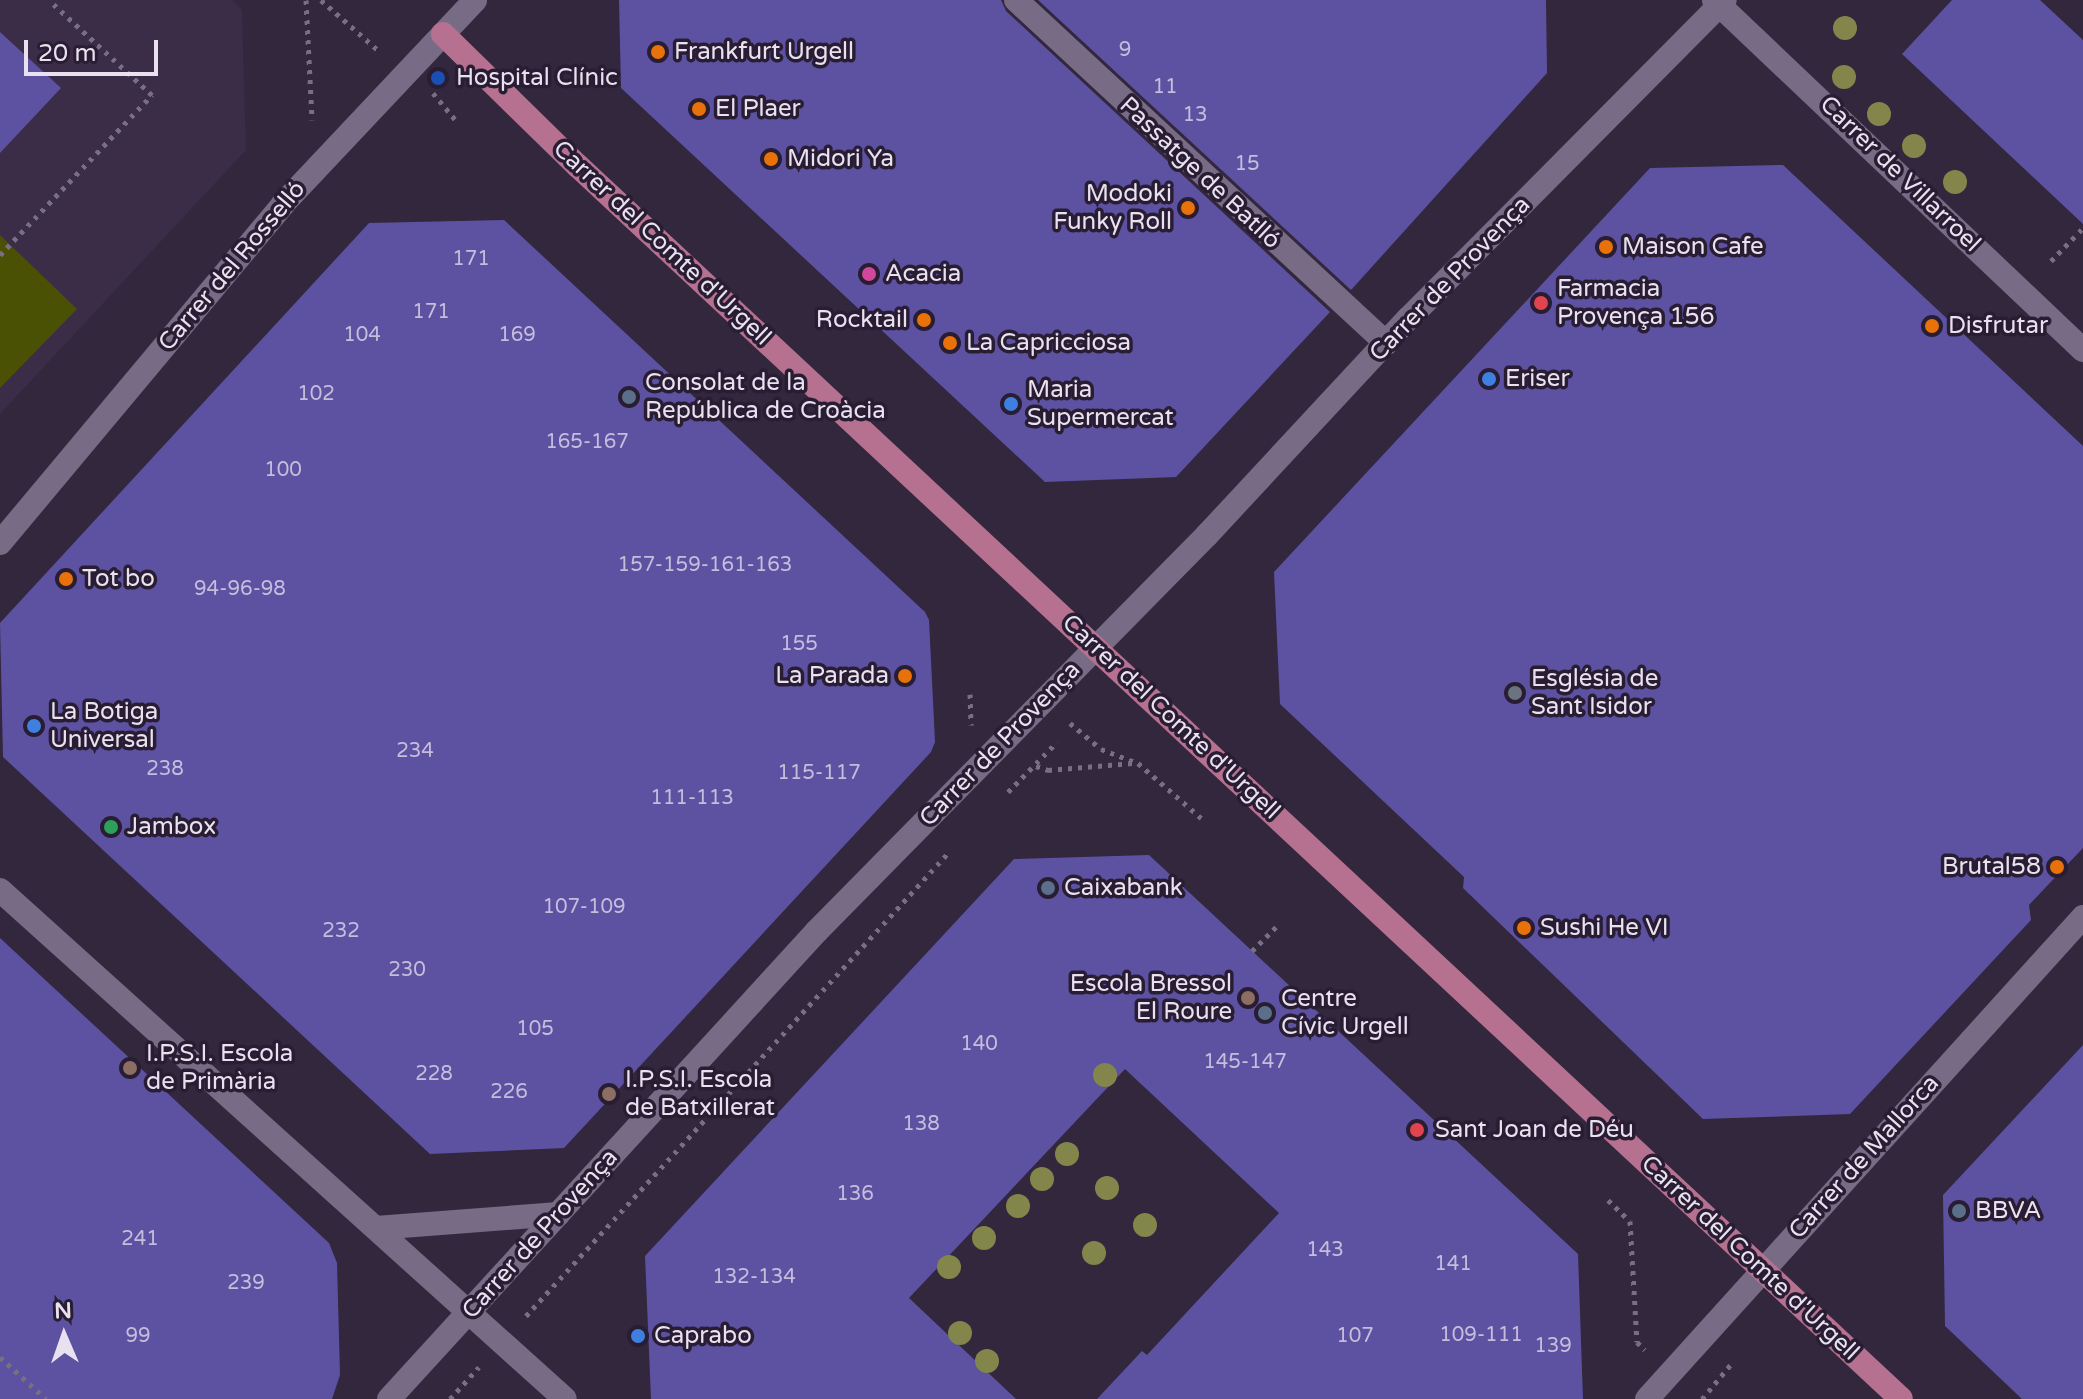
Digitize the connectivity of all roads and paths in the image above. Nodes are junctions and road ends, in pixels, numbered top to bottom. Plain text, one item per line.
1 (49, 0) edge
2 (306, 0) edge
3 (475, 0) edge
4 (1016, 0) edge
5 (1720, 2) edge
6 (443, 34) junction
7 (313, 135) dead end
8 (2083, 228) edge
9 (0, 255) edge
10 (2051, 261) dead end
11 (1386, 343) junction
12 (2083, 350) edge
13 (0, 543) edge
14 (1095, 647) junction
15 (970, 694) dead end
16 (1081, 717) dead end
17 (971, 733) dead end
18 (1101, 749) dead end
19 (1138, 763) junction
20 (1036, 766) junction
21 (1003, 797) dead end
22 (1201, 818) dead end
23 (950, 851) dead end
24 (0, 890) edge
25 (2083, 917) edge
26 (1278, 925) dead end
27 (1252, 951) dead end
28 (1608, 1200) dead end
29 (558, 1214) junction
30 (376, 1228) junction
31 (1761, 1270) junction
32 (471, 1310) junction
33 (515, 1328) dead end
34 (1637, 1342) dead end
35 (0, 1357) edge
36 (480, 1365) dead end
37 (46, 1399) edge
38 (389, 1399) edge
39 (450, 1399) edge
40 (565, 1399) edge
41 (1647, 1399) edge
42 (1901, 1399) edge

1 - 9 path
2 - 7 path
3 - 6 street, Carrer del Rosselló
4 - 11 street, Passatge de Batlló
5 - 11 street, Carrer de Provença
5 - 12 street, Carrer de Villarroel
6 - 13 street, Carrer del Rosselló
6 - 14 main road, Carrer del Comte d'Urgell
8 - 10 path
11 - 14 street, Carrer de Provença
14 - 29 street, Carrer de Provença
14 - 31 main road, Carrer del Comte d'Urgell
15 - 17 path
16 - 20 path, Carrer de Provença
18 - 19 path
19 - 20 path
19 - 22 path
20 - 21 path, Carrer de Provença
23 - 33 path, Carrer de Provença
24 - 30 street
25 - 31 street, Carrer de Mallorca
26 - 27 path
28 - 34 path
29 - 30 street
29 - 32 street, Carrer de Provença
30 - 32 street
31 - 41 street, Carrer de Mallorca
31 - 42 main road, Carrer del Comte d'Urgell
32 - 38 street, Carrer de Provença
32 - 40 street
35 - 37 path
36 - 39 path

